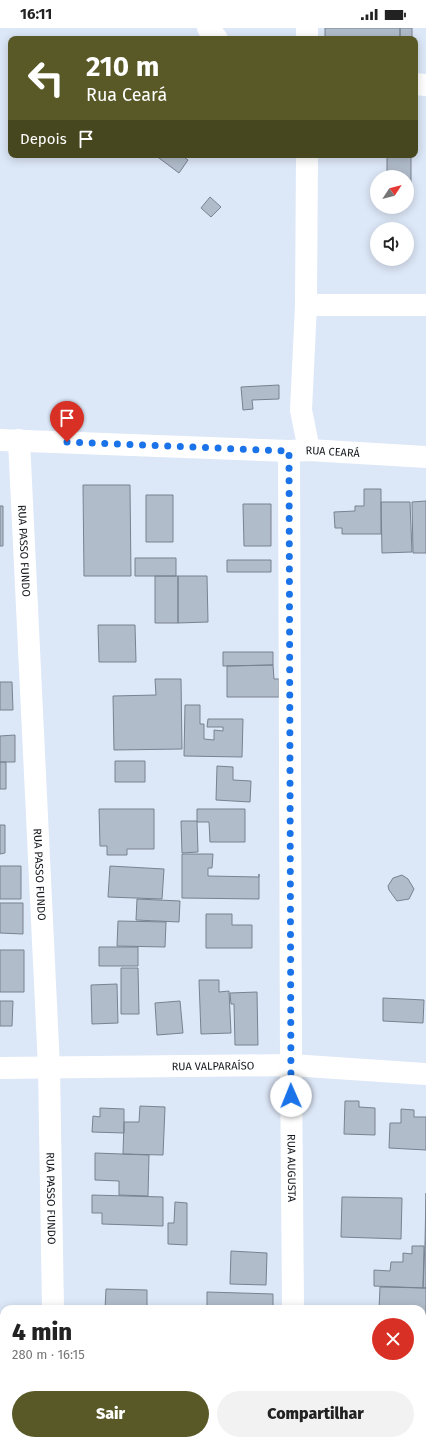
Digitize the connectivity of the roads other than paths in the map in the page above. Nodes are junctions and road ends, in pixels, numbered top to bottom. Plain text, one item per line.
1 (208, 28) edge
2 (215, 36) edge
3 (307, 158) edge
4 (306, 305) junction
5 (426, 306) edge
6 (10, 440) edge
7 (299, 450) junction
8 (426, 457) edge
9 (290, 1066) junction
10 (49, 1067) junction
11 (0, 1068) edge
12 (426, 1074) edge
13 (53, 1305) edge
14 (293, 1305) edge

1 - 2 street
3 - 4 street, RUA AUGUSTA
4 - 5 street
4 - 7 street, RUA AUGUSTA
6 - 7 street, RUA CEARÁ
6 - 10 street, RUA PASSO FUNDO
7 - 8 street, RUA CEARÁ
7 - 9 street, RUA AUGUSTA
9 - 10 street, RUA VALPARAÍSO
9 - 12 street, RUA VALPARAÍSO
9 - 14 street, RUA AUGUSTA
10 - 11 street, RUA VALPARAÍSO
10 - 13 street, RUA PASSO FUNDO

